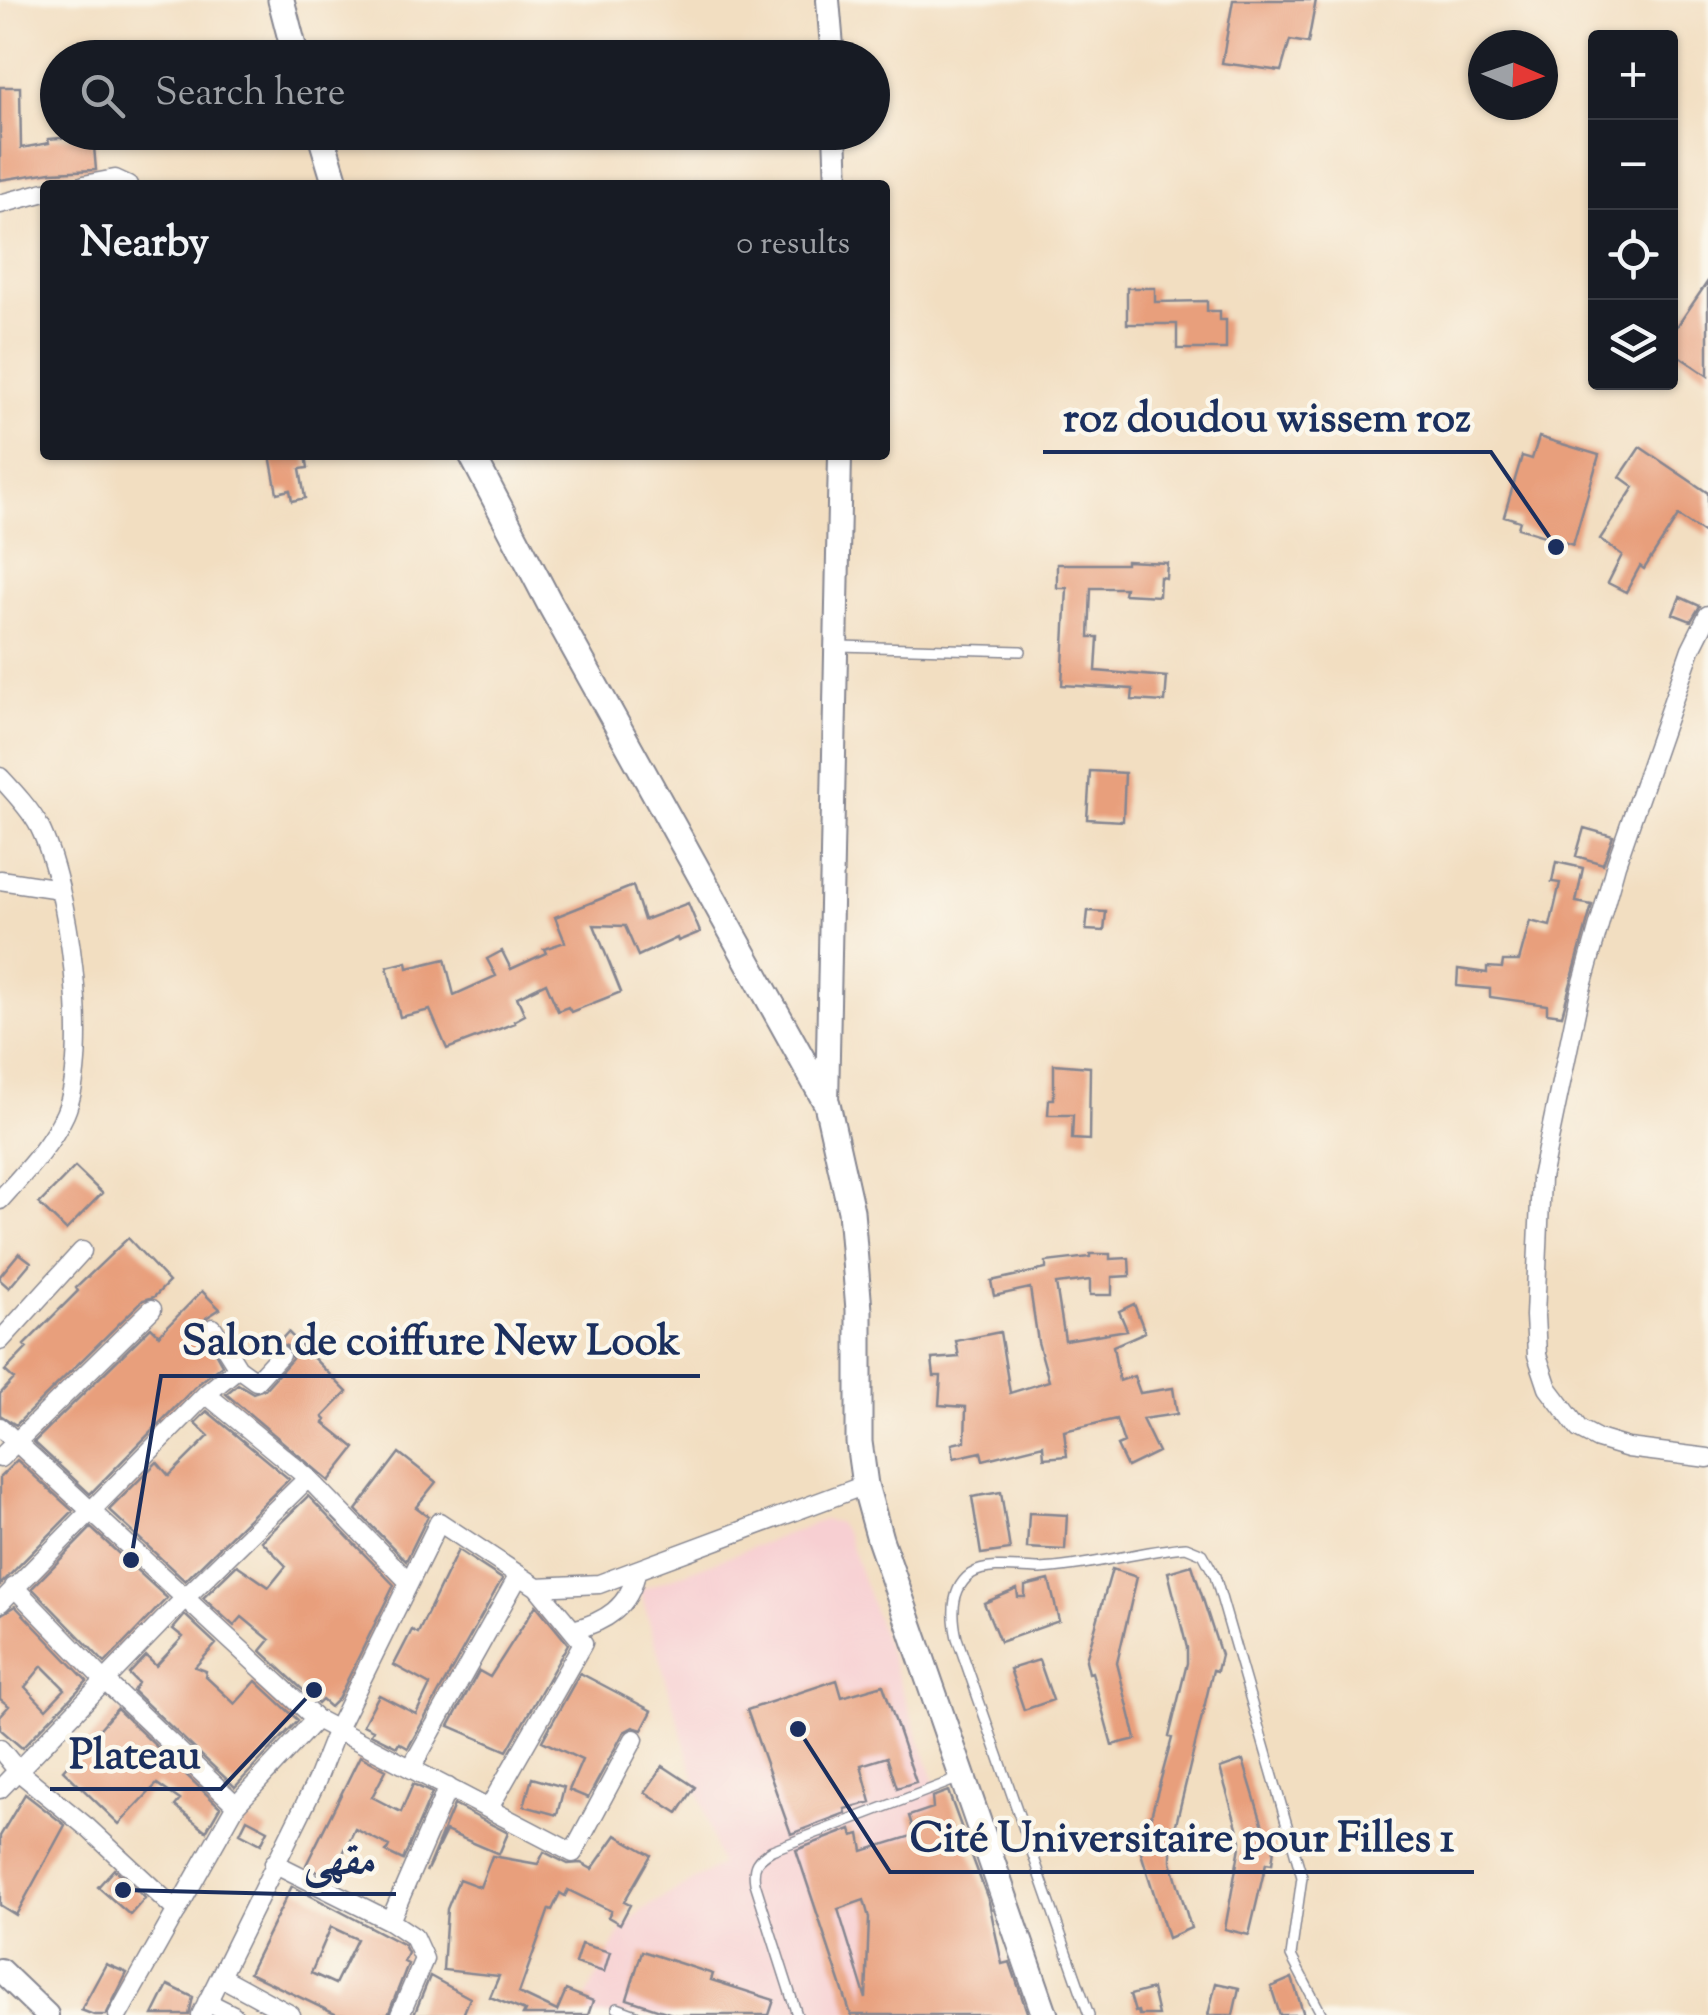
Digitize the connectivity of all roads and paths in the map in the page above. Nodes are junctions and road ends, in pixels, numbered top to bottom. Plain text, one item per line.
1 (281, 0) edge
2 (828, 0) edge
3 (291, 40) edge
4 (831, 40) edge
5 (325, 150) edge
6 (836, 150) edge
7 (334, 180) edge
8 (837, 180) edge
9 (40, 193) edge
10 (0, 204) edge
11 (475, 460) edge
12 (840, 460) edge
13 (1708, 615) edge
14 (838, 646) junction
15 (1021, 651) dead end
16 (0, 777) edge
17 (0, 880) edge
18 (60, 888) junction
19 (827, 1104) junction
20 (0, 1200) edge
21 (82, 1251) dead end
22 (152, 1309) dead end
23 (213, 1328) dead end
24 (0, 1340) edge
25 (280, 1355) dead end
26 (238, 1368) junction
27 (206, 1394) junction
28 (0, 1427) edge
29 (16, 1442) junction
30 (0, 1458) edge
31 (1708, 1458) edge
32 (308, 1478) junction
33 (865, 1485) junction
34 (89, 1510) junction
35 (636, 1572) junction
36 (519, 1575) junction
37 (409, 1582) junction
38 (537, 1587) junction
39 (14, 1588) junction
40 (183, 1600) junction
41 (0, 1603) edge
42 (573, 1630) junction
43 (104, 1681) junction
44 (316, 1719) junction
45 (337, 1729) junction
46 (634, 1740) dead end
47 (0, 1749) edge
48 (411, 1768) junction
49 (18, 1771) junction
50 (962, 1777) junction
51 (448, 1787) junction
52 (0, 1790) edge
53 (236, 1804) junction
54 (489, 1808) junction
55 (274, 1863) junction
56 (177, 1911) junction
57 (390, 1921) junction
58 (0, 1970) edge
59 (220, 1977) junction
60 (204, 2008) edge
61 (617, 2008) dead end
62 (47, 2015) edge
63 (118, 2015) edge
64 (232, 2015) edge
65 (291, 2015) edge
66 (400, 2015) edge
67 (636, 2015) edge
68 (797, 2015) edge
69 (1045, 2015) edge
70 (1088, 2015) edge
71 (1322, 2015) edge

1 - 3 main road
2 - 4 street
5 - 7 main road
6 - 8 street
9 - 10 street
11 - 19 main road
12 - 14 street
13 - 31 street
14 - 15 lane
14 - 19 street
16 - 18 street
17 - 18 street
18 - 20 street
19 - 33 main road
21 - 24 street
22 - 29 street
23 - 26 street
25 - 26 street
26 - 27 street
27 - 32 street
27 - 34 street
28 - 29 street
29 - 30 street
29 - 34 street
32 - 37 street
32 - 40 street
33 - 35 street
33 - 50 main road
34 - 39 street
34 - 40 street
35 - 38 street
35 - 42 street
36 - 37 street
36 - 38 street
36 - 48 street
37 - 45 street
38 - 42 street
39 - 41 street
39 - 43 street
40 - 43 street
40 - 44 street
42 - 54 street
43 - 49 street
43 - 53 street
44 - 45 street
44 - 53 street
45 - 48 street
45 - 55 street
46 - 54 street
47 - 49 street
48 - 51 street
49 - 52 street
49 - 56 street
50 - 68 lane
50 - 69 main road
51 - 54 street
51 - 57 street
53 - 56 street
55 - 57 street
55 - 59 street
56 - 63 street
57 - 66 street
58 - 62 street
59 - 60 street
59 - 65 street
60 - 64 street
61 - 67 lane
70 - 71 lane

